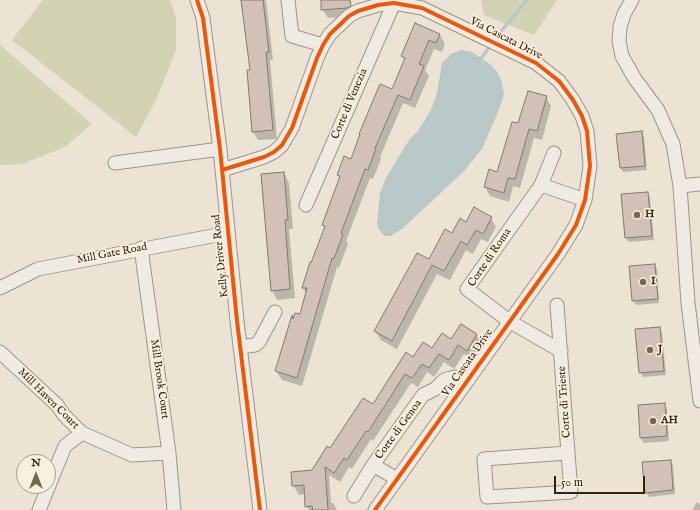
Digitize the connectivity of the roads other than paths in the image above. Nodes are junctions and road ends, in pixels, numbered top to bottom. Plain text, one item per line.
1 (198, 0) edge
2 (288, 0) edge
3 (632, 0) edge
4 (377, 2) edge
5 (394, 3) junction
6 (322, 45) junction
7 (220, 149) junction
8 (554, 152) dead end
9 (115, 163) dead end
10 (222, 170) junction
11 (700, 184) edge
12 (541, 185) junction
13 (680, 186) junction
14 (585, 200) junction
15 (306, 205) dead end
16 (228, 233) junction
17 (141, 248) junction
18 (0, 288) edge
19 (557, 305) dead end
20 (275, 312) dead end
21 (509, 321) junction
22 (240, 347) junction
23 (561, 351) junction
24 (0, 352) edge
25 (698, 378) edge
26 (465, 383) junction
27 (700, 401) edge
28 (82, 433) junction
29 (169, 453) junction
30 (568, 454) junction
31 (374, 465) junction
32 (397, 479) junction
33 (354, 496) dead end
34 (39, 510) edge
35 (174, 510) edge
36 (260, 510) edge
37 (375, 510) edge

1 - 7 street, Kelly Driver Road
2 - 6 street
3 - 13 street
4 - 5 street, Via Cascata Drive
4 - 6 street, Via Cascata Drive
5 - 14 street, Via Cascata Drive
5 - 15 street, Corte di Venezia
6 - 10 street, Via Cascata Drive
7 - 9 street
7 - 10 street, Kelly Driver Road
8 - 12 street, Corte di Roma
10 - 16 street, Kelly Driver Road
11 - 13 street
12 - 14 street
12 - 21 street, Corte di Roma
13 - 25 street
14 - 21 street, Via Cascata Drive
16 - 17 street, Mill Gate Road
16 - 22 street, Kelly Driver Road
17 - 18 street, Mill Gate Road
17 - 29 street, Mill Brook Court
19 - 23 street, Corte di Trieste
20 - 22 street
21 - 23 street, Corte di Trieste
21 - 26 street, Via Cascata Drive
22 - 36 street, Kelly Driver Road
23 - 30 street, Corte di Trieste
24 - 28 street, Mill Haven Court
25 - 27 street
26 - 31 street, Corte di Genoa
26 - 32 street, Via Cascata Drive
28 - 29 street, Mill Haven Court
28 - 34 street
29 - 35 street, Mill Brook Court
30 - 30 street, Corte di Trieste
31 - 32 street, Corte di Genoa
31 - 33 street, Corte di Genoa
32 - 37 street, Via Cascata Drive

